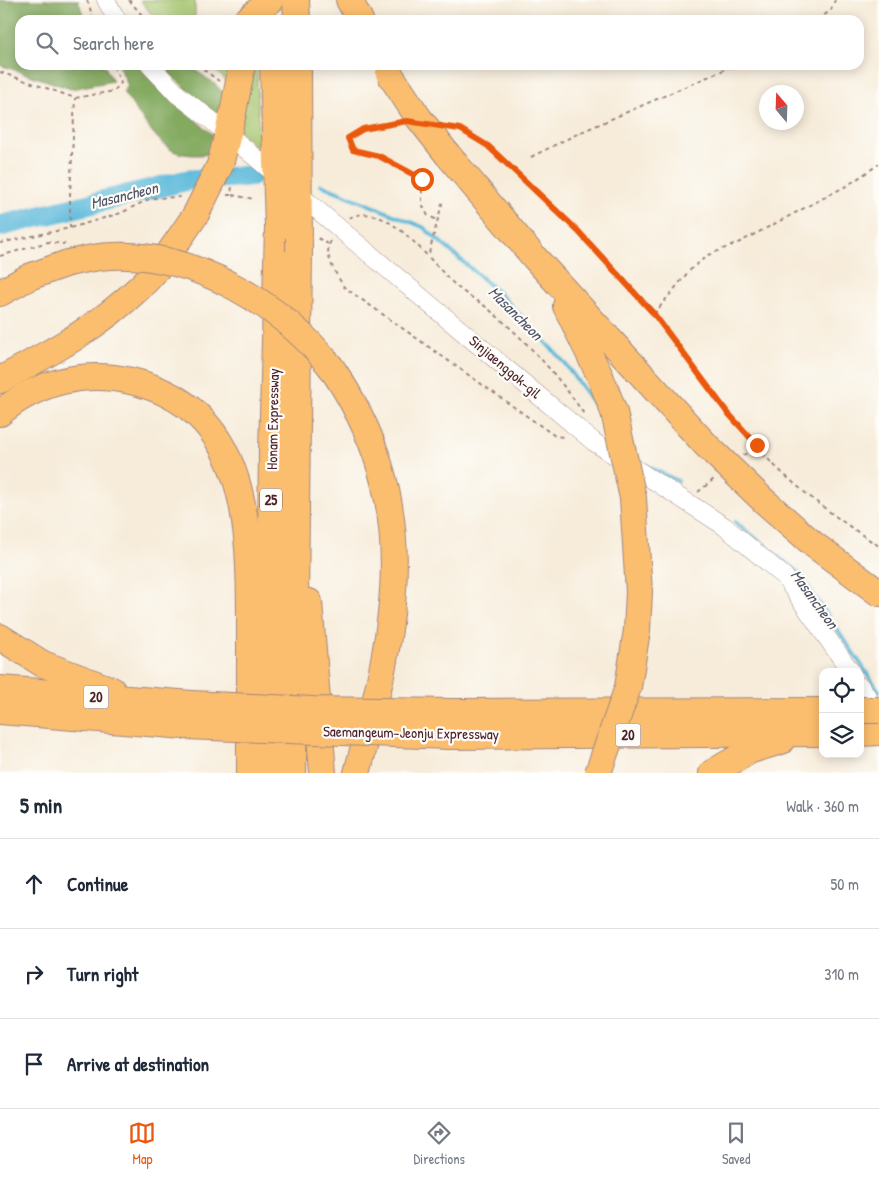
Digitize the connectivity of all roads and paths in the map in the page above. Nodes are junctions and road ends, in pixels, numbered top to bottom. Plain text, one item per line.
1 (87, 0) edge
2 (106, 0) edge
3 (129, 0) edge
4 (271, 0) edge
5 (296, 0) edge
6 (349, 0) edge
7 (835, 0) edge
8 (92, 15) edge
9 (114, 15) edge
10 (142, 15) edge
11 (253, 15) edge
12 (272, 15) edge
13 (297, 15) edge
14 (357, 15) edge
15 (824, 15) edge
16 (115, 70) edge
17 (155, 70) edge
18 (240, 70) edge
19 (273, 70) edge
20 (298, 70) edge
21 (388, 70) edge
22 (724, 70) edge
23 (0, 72) edge
24 (75, 98) junction
25 (222, 116) junction
26 (398, 122) dead end
27 (443, 126) dead end
28 (531, 157) dead end
29 (879, 164) edge
30 (232, 185) dead end
31 (231, 194) junction
32 (222, 195) dead end
33 (254, 199) dead end
34 (443, 200) dead end
35 (189, 205) junction
36 (438, 220) junction
37 (70, 228) junction
38 (0, 243) edge
39 (67, 253) junction
40 (428, 254) dead end
41 (0, 256) edge
42 (534, 257) junction
43 (0, 292) edge
44 (654, 314) junction
45 (0, 380) edge
46 (273, 399) junction
47 (0, 413) edge
48 (296, 442) junction
49 (757, 445) junction
50 (739, 459) dead end
51 (714, 479) dead end
52 (686, 501) junction
53 (879, 546) edge
54 (250, 551) junction
55 (879, 593) edge
56 (0, 637) edge
57 (848, 668) edge
58 (0, 689) edge
59 (864, 692) edge
60 (133, 700) junction
61 (864, 710) edge
62 (879, 710) edge
63 (0, 711) edge
64 (819, 711) edge
65 (879, 714) edge
66 (189, 715) junction
67 (74, 718) junction
68 (0, 723) edge
69 (450, 724) junction
70 (879, 732) edge
71 (815, 733) edge
72 (864, 733) edge
73 (250, 773) edge
74 (268, 773) edge
75 (293, 773) edge
76 (323, 773) edge
77 (357, 773) edge
78 (598, 773) edge
79 (712, 773) edge

1 - 8 path
2 - 9 street
3 - 10 path
4 - 11 highway
4 - 12 highway
5 - 13 highway
6 - 14 highway
7 - 15 path
16 - 24 path
17 - 25 street, Sinjiaenggok-gil
18 - 25 highway
19 - 46 highway, Honam Expressway / 25, bridge
20 - 48 highway, Honam Expressway / 25, bridge
21 - 42 highway, bridge
22 - 28 path
23 - 24 path
24 - 37 path
25 - 35 highway, bridge
25 - 52 street, Sinjiaenggok-gil, bridge
26 - 36 path
27 - 44 path
29 - 44 path
30 - 31 path
31 - 32 path
31 - 33 path
34 - 36 path
35 - 37 path
35 - 45 highway
36 - 40 path
37 - 38 path
39 - 41 path
39 - 43 highway
39 - 77 highway, bridge
42 - 55 highway
42 - 78 highway, bridge
44 - 49 path
46 - 54 highway
46 - 74 highway, Honam Expressway / 25
47 - 54 highway
48 - 75 highway, Honam Expressway / 25
48 - 76 highway
49 - 50 path
49 - 53 path
51 - 52 path
52 - 57 street, Sinjiaenggok-gil
54 - 73 highway
56 - 60 highway
58 - 60 highway, Saemangeum-Jeonju Expressway / 20
59 - 65 street
60 - 66 highway, Saemangeum-Jeonju Expressway / 20
61 - 62 highway, bridge
63 - 67 highway, Saemangeum-Jeonju Expressway / 20
64 - 69 highway, Saemangeum-Jeonju Expressway / 20
66 - 67 highway, Saemangeum-Jeonju Expressway / 20
66 - 69 highway, Saemangeum-Jeonju Expressway / 20, bridge
67 - 68 highway
69 - 71 highway, Saemangeum-Jeonju Expressway / 20
70 - 72 highway
71 - 79 highway

